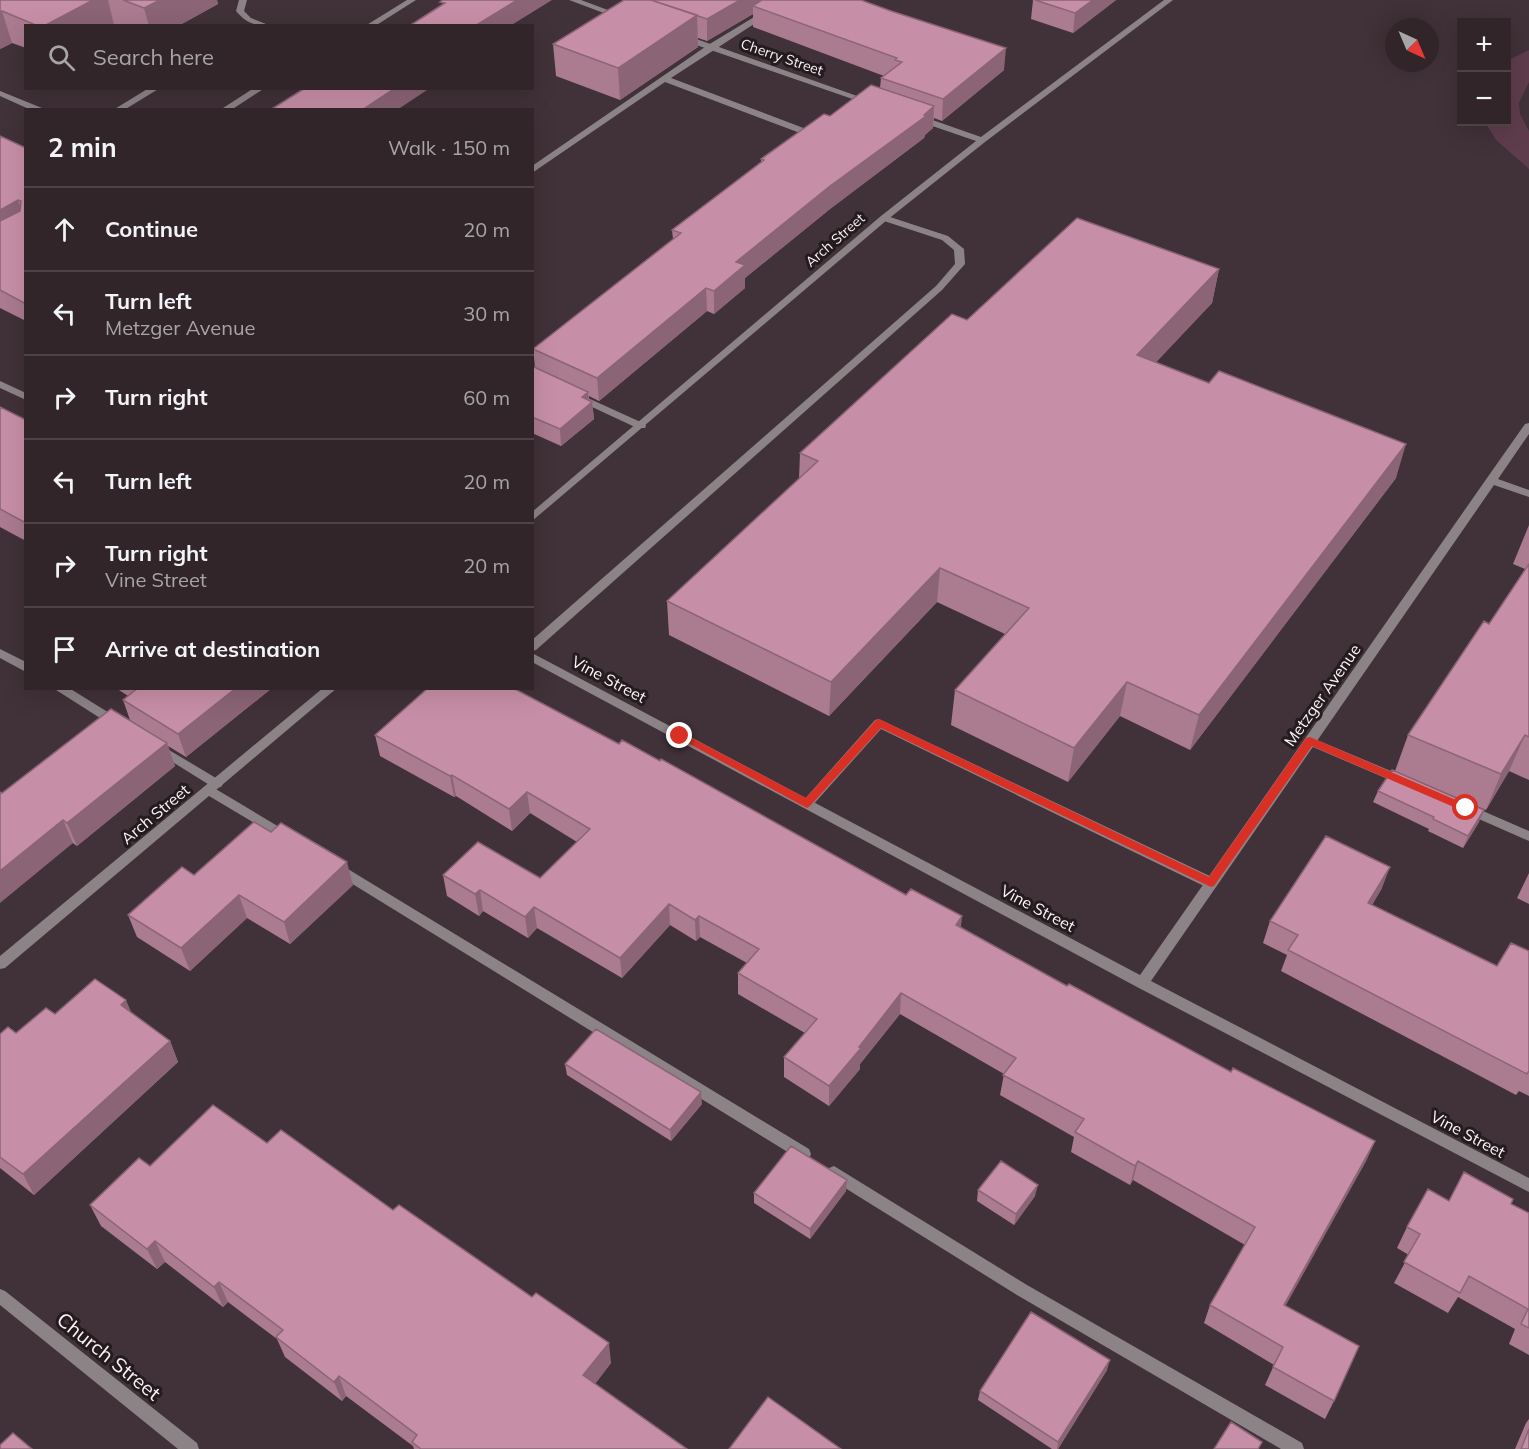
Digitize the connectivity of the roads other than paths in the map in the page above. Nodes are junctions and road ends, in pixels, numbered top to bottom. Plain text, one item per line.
1 (243, 0) edge
2 (412, 0) edge
3 (573, 0) edge
4 (788, 0) edge
5 (1169, 0) edge
6 (626, 18) edge
7 (261, 24) edge
8 (372, 24) edge
9 (669, 33) edge
10 (711, 47) junction
11 (665, 79) junction
12 (152, 90) edge
13 (258, 90) edge
14 (0, 93) edge
15 (880, 105) edge
16 (34, 108) edge
17 (121, 108) edge
18 (227, 108) edge
19 (914, 117) edge
20 (811, 134) edge
21 (982, 140) junction
22 (534, 169) edge
23 (884, 218) junction
24 (0, 384) edge
25 (565, 391) edge
26 (24, 396) edge
27 (641, 426) junction
28 (1529, 426) edge
29 (1491, 480) junction
30 (1529, 494) edge
31 (534, 516) edge
32 (534, 645) edge
33 (0, 653) edge
34 (534, 658) edge
35 (24, 667) edge
36 (62, 690) edge
37 (329, 690) edge
38 (128, 730) edge
39 (1310, 741) junction
40 (148, 742) edge
41 (1414, 786) edge
42 (213, 787) junction
43 (807, 804) junction
44 (1456, 804) edge
45 (1529, 836) edge
46 (301, 845) edge
47 (321, 857) edge
48 (1211, 883) junction
49 (0, 964) edge
50 (1142, 982) junction
51 (1529, 1185) edge
52 (0, 1296) edge
53 (191, 1449) edge
54 (1296, 1449) edge

1 - 7 street
2 - 8 street
3 - 6 street
4 - 10 street
5 - 21 street, Arch Street
9 - 10 street, Cherry Street
10 - 11 street
10 - 15 street, Cherry Street
11 - 20 street
11 - 22 street
12 - 17 street
13 - 18 street
14 - 16 street
19 - 21 street
21 - 23 street, Arch Street
23 - 27 street, Arch Street
23 - 32 street
24 - 26 street
25 - 27 street
27 - 31 street, Arch Street
28 - 29 street, Metzger Avenue
29 - 30 street
29 - 39 street, Metzger Avenue
33 - 35 street
34 - 43 street, Vine Street
36 - 38 street
37 - 42 street, Arch Street
39 - 41 street
39 - 48 street, Metzger Avenue
40 - 42 street
42 - 46 street
42 - 49 street, Arch Street
43 - 48 street
43 - 50 street, Vine Street
44 - 45 street
47 - 54 street
48 - 50 street, Metzger Avenue
50 - 51 street, Vine Street
52 - 53 street, Church Street

